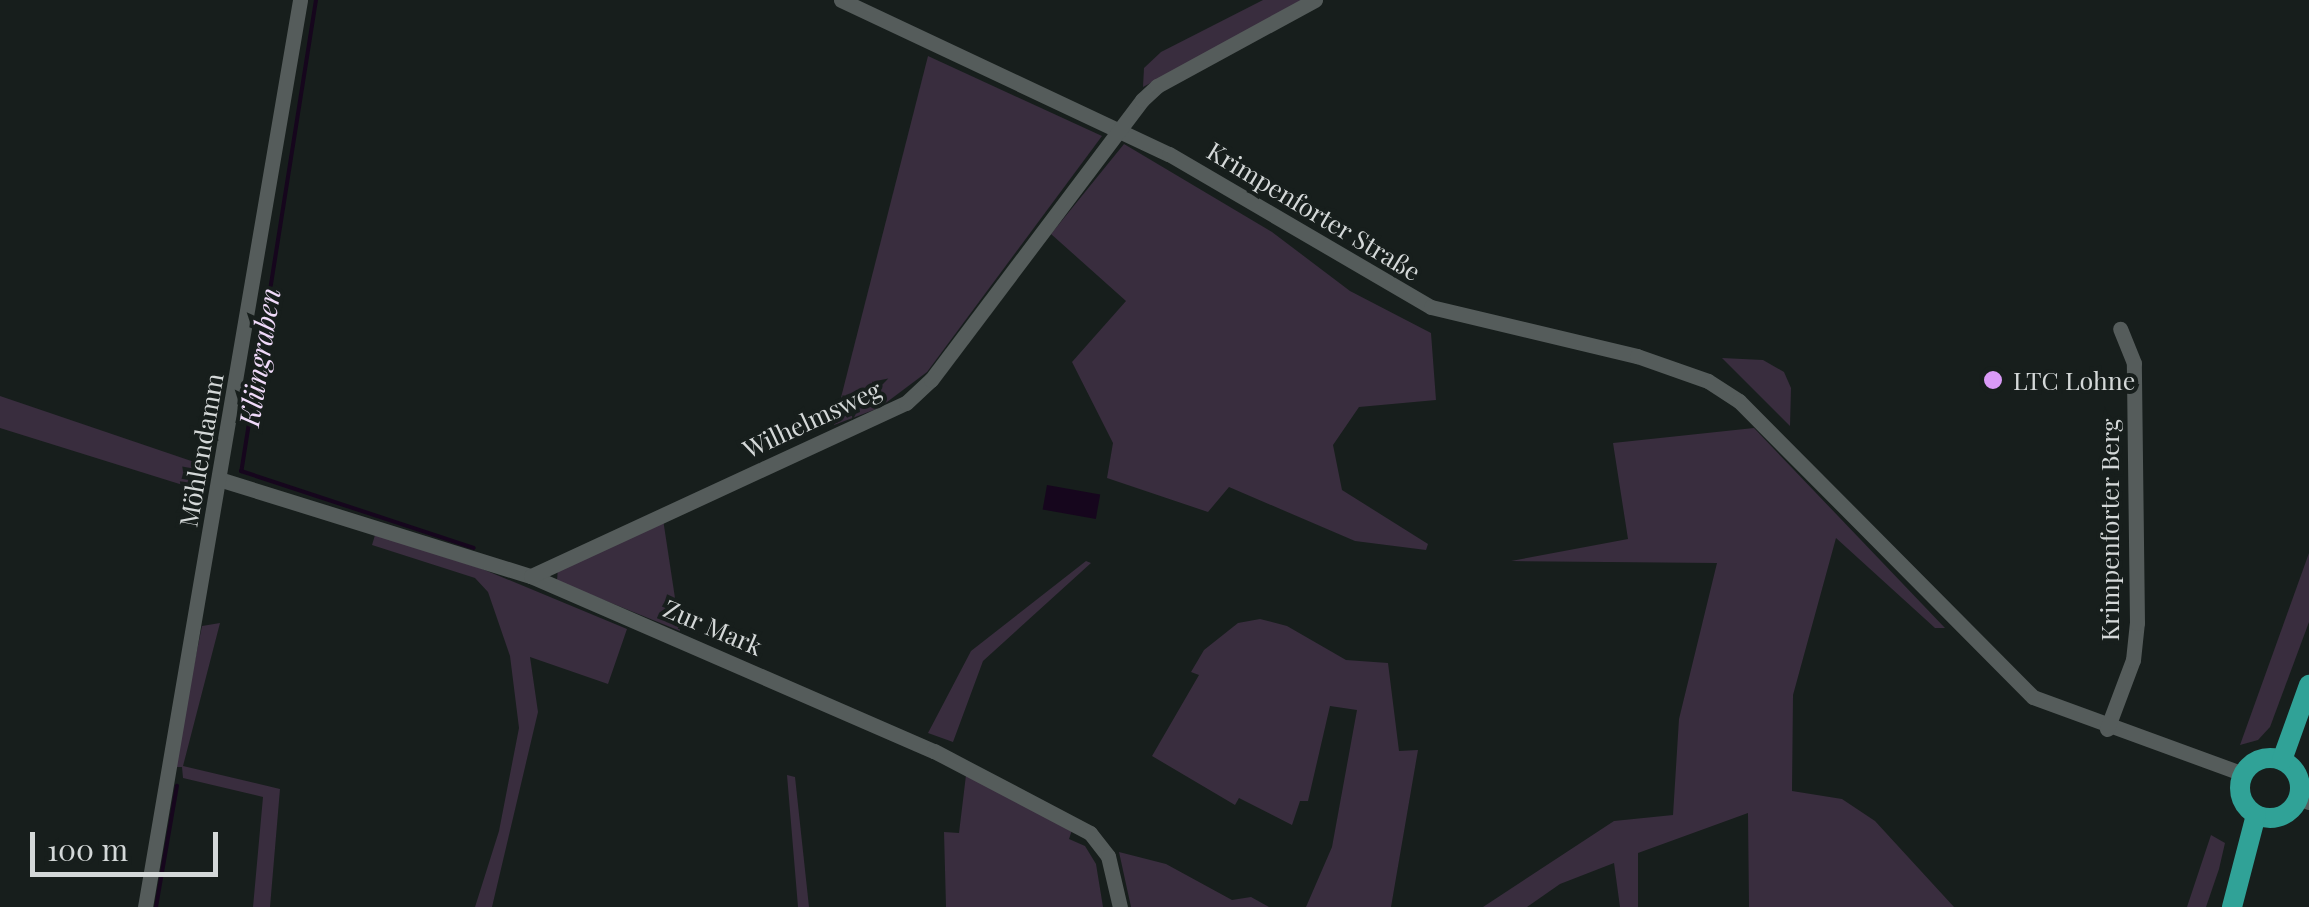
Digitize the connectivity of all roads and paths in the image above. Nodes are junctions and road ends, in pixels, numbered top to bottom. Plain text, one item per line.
1 (300, 0) edge
2 (840, 0) edge
3 (1315, 0) edge
4 (1120, 130) junction
5 (2120, 329) dead end
6 (222, 480) junction
7 (530, 576) junction
8 (2309, 685) edge
9 (2107, 729) junction
10 (2282, 760) junction
11 (2243, 774) junction
12 (2304, 800) edge
13 (2256, 815) junction
14 (144, 907) edge
15 (1120, 907) edge
16 (2232, 907) edge

1 - 6 street, Möhlendamm
2 - 4 street, Krimpenforter Straße
3 - 4 street, Wilhelmsweg
4 - 7 street, Wilhelmsweg
4 - 9 street, Krimpenforter Straße
5 - 9 street, Krimpenforter Berg
6 - 7 street, Zur Mark
6 - 14 street, Möhlendamm
7 - 15 street, Zur Mark
8 - 10 main road
9 - 11 street, Krimpenforter Straße
10 - 11 main road
10 - 12 main road
11 - 13 main road
12 - 13 main road
13 - 16 main road

